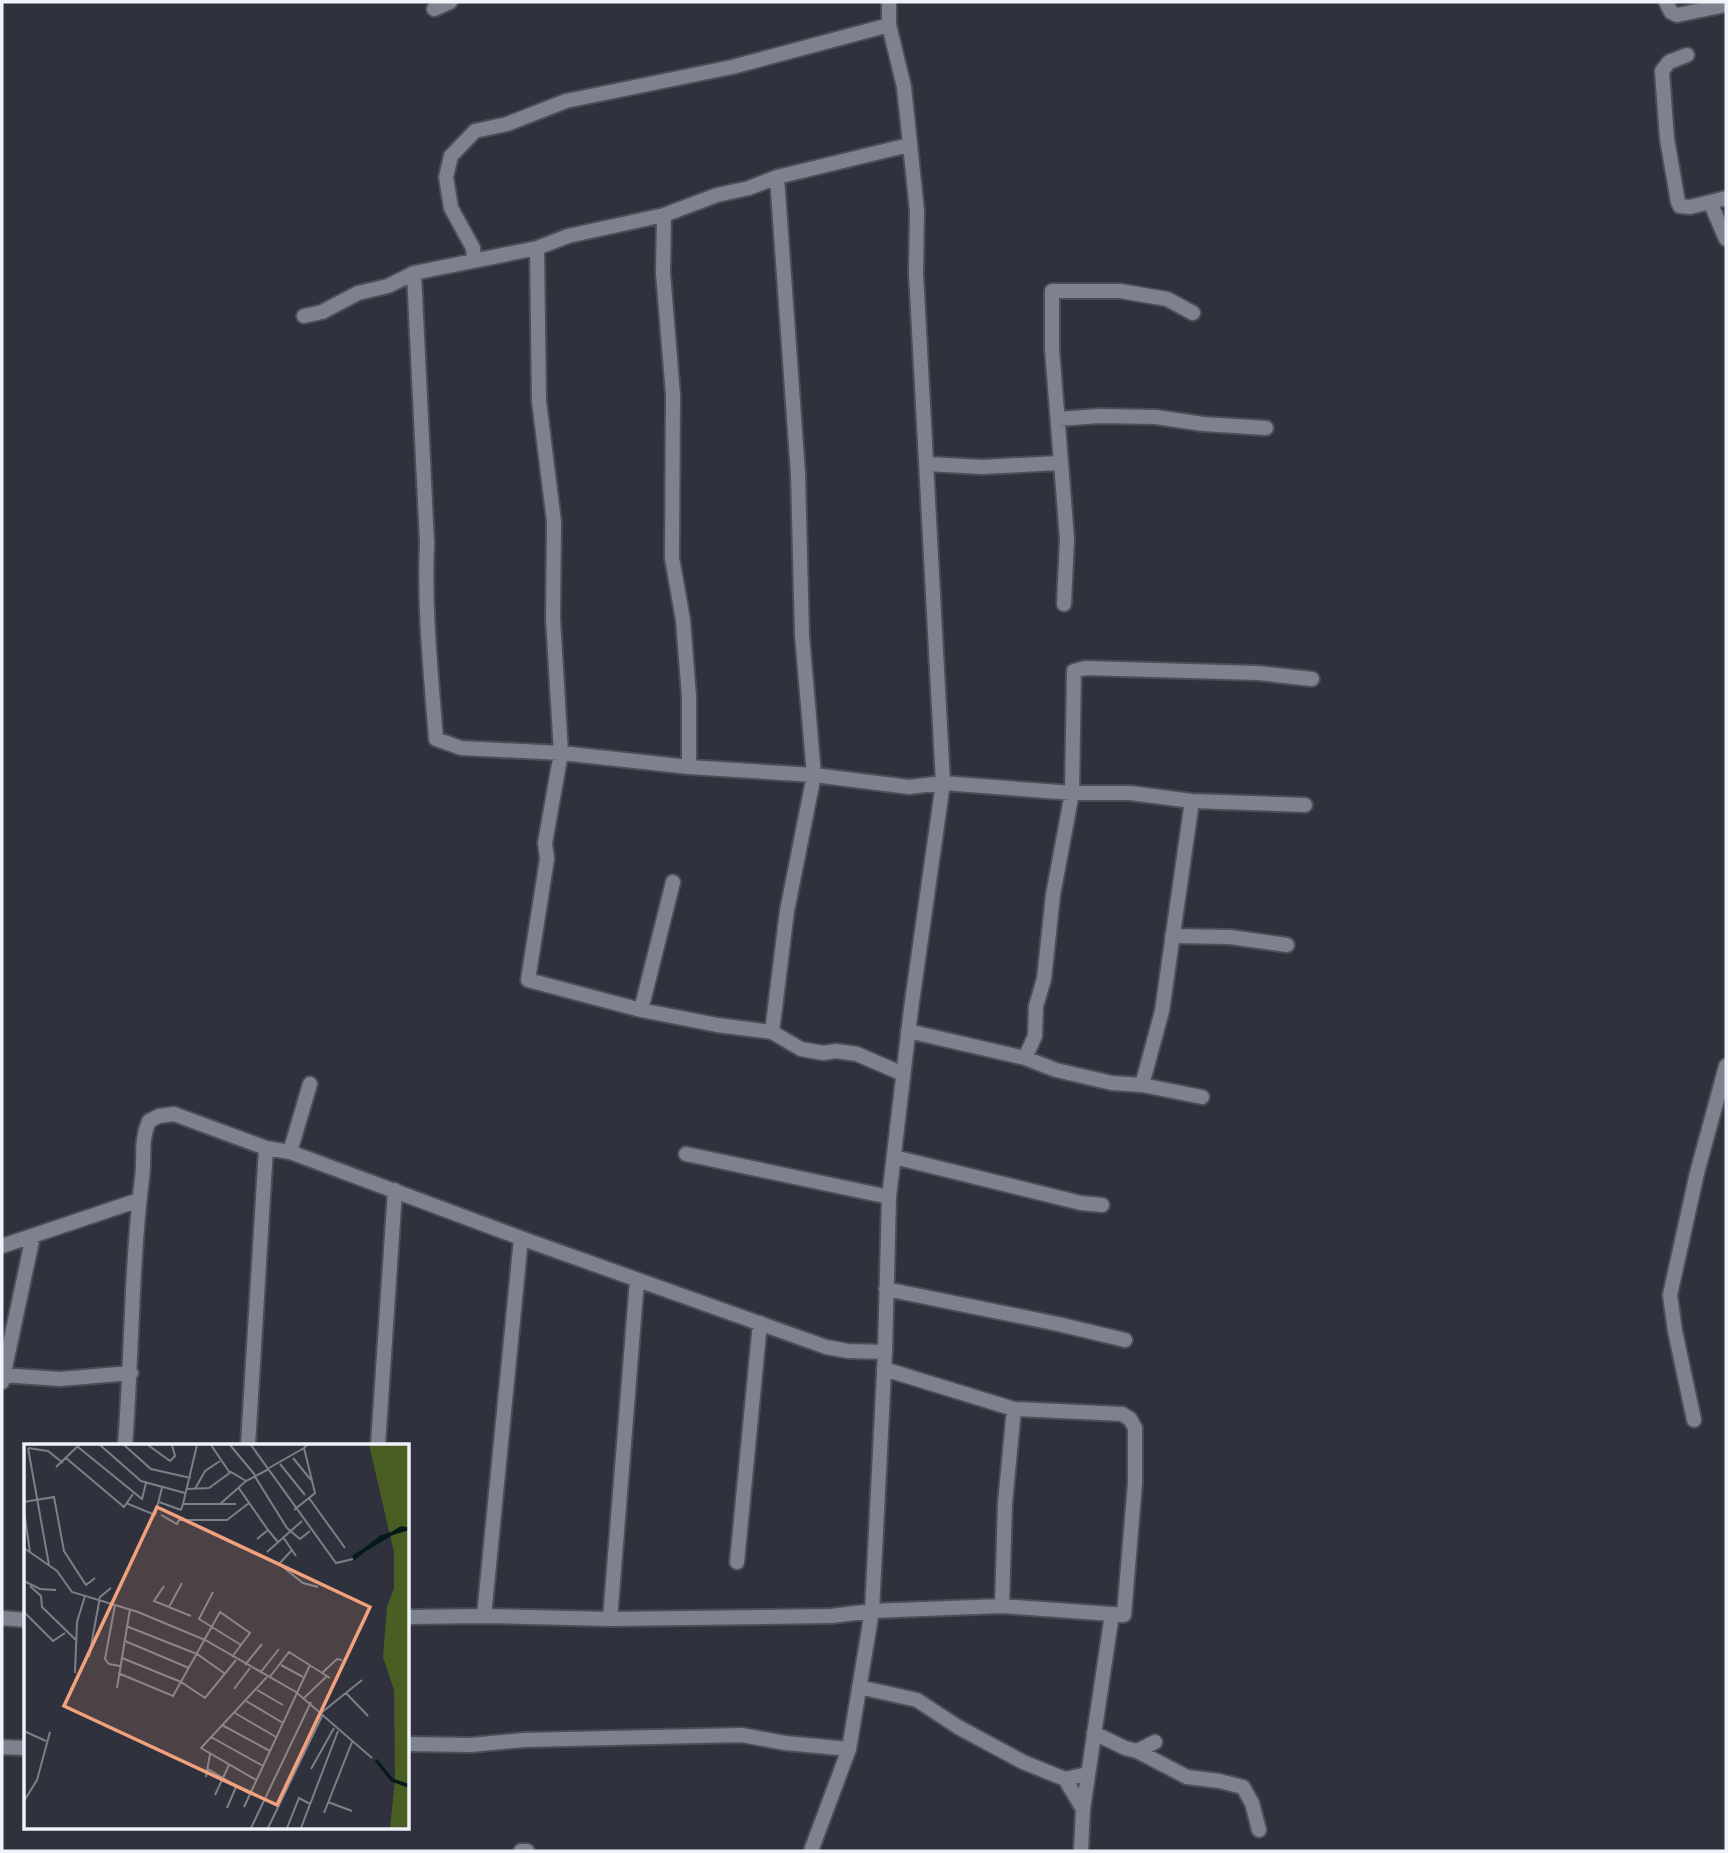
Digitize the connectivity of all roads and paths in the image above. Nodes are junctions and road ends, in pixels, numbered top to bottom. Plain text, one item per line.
1 (450, 2) edge
2 (889, 2) edge
3 (1665, 2) edge
4 (1726, 5) edge
5 (434, 9) dead end
6 (889, 25) junction
7 (1687, 55) dead end
8 (909, 145) junction
9 (777, 177) junction
10 (1726, 198) edge
11 (1710, 202) junction
12 (664, 215) junction
13 (1726, 239) edge
14 (537, 248) junction
15 (474, 260) junction
16 (414, 273) junction
17 (1192, 313) dead end
18 (304, 316) dead end
19 (1058, 419) junction
20 (1266, 428) dead end
21 (1059, 463) junction
22 (927, 464) junction
23 (1064, 604) dead end
24 (1312, 679) dead end
25 (561, 753) junction
26 (688, 767) junction
27 (814, 775) junction
28 (943, 783) junction
29 (1072, 793) junction
30 (1192, 801) junction
31 (1305, 805) dead end
32 (673, 881) dead end
33 (1172, 936) junction
34 (1287, 945) dead end
35 (641, 1010) junction
36 (908, 1031) junction
37 (772, 1032) junction
38 (1025, 1058) junction
39 (1726, 1066) edge
40 (903, 1074) junction
41 (310, 1084) dead end
42 (1142, 1086) junction
43 (1202, 1097) dead end
44 (266, 1147) junction
45 (290, 1153) junction
46 (686, 1154) dead end
47 (894, 1157) junction
48 (394, 1190) junction
49 (889, 1197) junction
50 (139, 1200) junction
51 (1102, 1205) dead end
52 (33, 1236) junction
53 (521, 1238) junction
54 (2, 1246) edge
55 (637, 1280) junction
56 (886, 1289) junction
57 (760, 1323) junction
58 (1125, 1340) dead end
59 (885, 1352) junction
60 (884, 1369) junction
61 (131, 1373) junction
62 (2, 1375) edge
63 (2, 1382) edge
64 (1014, 1409) junction
65 (1694, 1420) dead end
66 (125, 1444) edge
67 (248, 1444) edge
68 (379, 1444) edge
69 (737, 1562) dead end
70 (1002, 1606) junction
71 (872, 1611) junction
72 (1112, 1614) junction
73 (484, 1616) junction
74 (410, 1617) edge
75 (2, 1618) edge
76 (610, 1619) junction
77 (24, 1620) edge
78 (859, 1687) junction
79 (1094, 1733) junction
80 (1155, 1742) dead end
81 (410, 1744) edge
82 (2, 1747) edge
83 (24, 1748) edge
84 (849, 1749) junction
85 (1137, 1751) junction
86 (1087, 1774) junction
87 (1065, 1779) junction
88 (1083, 1809) junction
89 (1259, 1830) dead end
90 (521, 1851) edge
91 (527, 1851) edge
92 (811, 1851) edge
93 (1081, 1851) edge

1 - 5 street
2 - 6 street
3 - 4 street
6 - 8 street
6 - 15 street
7 - 11 street
8 - 9 street
8 - 22 street
9 - 12 street
9 - 27 street
10 - 11 street
11 - 13 street
12 - 14 street
12 - 26 street
14 - 15 street
14 - 25 street
15 - 16 street
16 - 18 street
16 - 25 street
17 - 19 street
19 - 20 street
19 - 21 street
21 - 22 street
21 - 23 street
22 - 28 street
24 - 29 street
25 - 26 street
25 - 35 street
26 - 27 street
27 - 28 street
27 - 37 street
28 - 29 street
28 - 36 street
29 - 30 street
29 - 38 street
30 - 31 street
30 - 33 street
32 - 35 street
33 - 34 street
33 - 42 street
35 - 37 street
36 - 38 street
36 - 40 street
37 - 40 street
38 - 42 street
39 - 65 street
40 - 47 street
41 - 45 street
42 - 43 street
44 - 45 street
44 - 50 street
44 - 67 street
45 - 48 street
46 - 49 street
47 - 49 street
47 - 51 street
48 - 53 street
48 - 68 street
49 - 56 street
50 - 52 street
50 - 61 street
52 - 54 street
52 - 62 street
53 - 55 street
53 - 73 street
55 - 57 street
55 - 76 street
56 - 58 street
56 - 59 street
57 - 59 street
57 - 69 street
59 - 60 street
60 - 64 street
60 - 71 street
61 - 62 street
61 - 66 street
62 - 63 street
64 - 70 street
64 - 72 street
70 - 71 street
70 - 72 street
71 - 76 street
71 - 78 street
72 - 79 street
73 - 74 street
73 - 76 street
75 - 77 street
78 - 84 street
78 - 87 street
79 - 85 street
79 - 86 street
80 - 85 street
81 - 84 street
82 - 83 street
84 - 92 street
85 - 89 street
86 - 87 street
86 - 88 street
87 - 88 street
88 - 93 street
90 - 91 street

